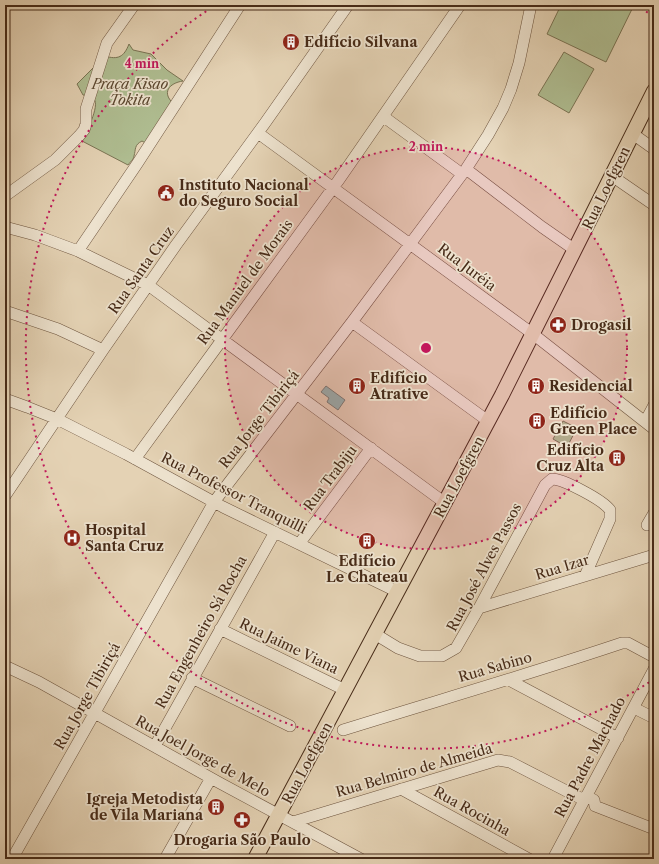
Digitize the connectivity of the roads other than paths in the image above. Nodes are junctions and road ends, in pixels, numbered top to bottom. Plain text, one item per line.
1 (134, 5) edge
2 (240, 5) edge
3 (348, 5) edge
4 (460, 5) edge
5 (531, 5) edge
6 (654, 90) edge
7 (384, 117) junction
8 (258, 133) junction
9 (633, 134) junction
10 (654, 149) edge
11 (464, 172) junction
12 (612, 176) junction
13 (333, 188) junction
14 (5, 196) edge
15 (654, 205) edge
16 (5, 227) edge
17 (410, 244) junction
18 (575, 250) junction
19 (78, 251) junction
20 (148, 285) junction
21 (5, 311) edge
22 (352, 322) junction
23 (533, 334) junction
24 (222, 339) junction
25 (104, 350) junction
26 (297, 394) junction
27 (5, 399) edge
28 (654, 405) edge
29 (57, 419) junction
30 (488, 421) junction
31 (650, 426) edge
32 (371, 448) junction
33 (135, 459) junction
34 (5, 496) edge
35 (214, 502) junction
36 (445, 503) junction
37 (654, 513) edge
38 (646, 525) dead end
39 (275, 532) junction
40 (299, 544) junction
41 (654, 555) edge
42 (585, 576) junction
43 (398, 592) junction
44 (479, 608) junction
45 (220, 629) junction
46 (375, 634) junction
47 (654, 657) edge
48 (5, 666) edge
49 (654, 670) edge
50 (192, 678) junction
51 (509, 680) junction
52 (343, 694) junction
53 (634, 708) junction
54 (94, 713) junction
55 (654, 718) edge
56 (290, 726) dead end
57 (343, 730) dead end
58 (618, 738) junction
59 (155, 746) junction
60 (211, 778) junction
61 (401, 789) junction
62 (585, 798) junction
63 (279, 815) junction
64 (293, 822) junction
65 (654, 829) edge
66 (5, 858) edge
67 (8, 859) edge
68 (12, 859) edge
69 (165, 859) edge
70 (255, 859) edge
71 (361, 859) edge
72 (529, 859) edge
73 (553, 859) edge

1 - 14 street
2 - 19 street
3 - 8 street, Rua Santa Cruz
4 - 7 street, Rua Manuel de Morais
5 - 11 street, Rua Jorge Tibiriçá
6 - 9 main road, Rua Loefgren
7 - 11 street
7 - 13 street, Rua Manuel de Morais
8 - 13 street, Rua Juréia
8 - 20 street, Rua Santa Cruz
9 - 10 street
9 - 12 main road, Rua Loefgren
11 - 17 street, Rua Jorge Tibiriçá
11 - 18 street
12 - 15 street
12 - 18 main road, Rua Loefgren
13 - 17 street, Rua Juréia
13 - 24 street, Rua Manuel de Morais
16 - 19 street
17 - 22 street, Rua Jorge Tibiriçá
17 - 23 street, Rua Juréia
18 - 23 main road, Rua Loefgren
19 - 20 street
20 - 24 street
20 - 25 street, Rua Santa Cruz
21 - 25 street
22 - 26 street, Rua Jorge Tibiriçá
22 - 30 street
23 - 30 main road, Rua Loefgren
23 - 31 street, Rua Juréia
24 - 26 street
24 - 33 street, Rua Manuel de Morais
25 - 29 street, Rua Santa Cruz
26 - 32 street
26 - 35 street, Rua Jorge Tibiriçá
27 - 29 street, Rua Professor Tranquilli
28 - 31 street
29 - 33 street, Rua Professor Tranquilli
29 - 34 street, Rua Santa Cruz
30 - 36 main road, Rua Loefgren
32 - 36 street
32 - 40 street, Rua Trabiju
33 - 35 street, Rua Professor Tranquilli
35 - 39 street, Rua Professor Tranquilli
35 - 54 street, Rua Jorge Tibiriçá
36 - 43 main road, Rua Loefgren
37 - 38 street
39 - 40 street, Rua Professor Tranquilli
39 - 45 street, Rua Engenheiro Sá Rocha
40 - 43 street, Rua Professor Tranquilli
41 - 42 street, Rua Izar
42 - 44 street, Rua Izar
42 - 44 street, Rua José Alves Passos
43 - 46 main road, Rua Loefgren
44 - 46 street, Rua José Alves Passos
45 - 50 street, Rua Engenheiro Sá Rocha
45 - 52 street, Rua Jaime Viana
46 - 52 main road, Rua Loefgren
47 - 51 street, Rua Sabino
48 - 54 street, Rua Joel Jorge de Melo
49 - 53 street, Rua Padre Machado
50 - 56 street
50 - 59 street, Rua Engenheiro Sá Rocha
51 - 57 street, Rua Sabino
51 - 58 street
52 - 63 main road, Rua Loefgren
53 - 55 street
53 - 58 street, Rua Padre Machado
54 - 59 street, Rua Joel Jorge de Melo
54 - 68 street, Rua Jorge Tibiriçá
58 - 62 street, Rua Padre Machado
59 - 60 street, Rua Joel Jorge de Melo
60 - 63 street, Rua Joel Jorge de Melo
60 - 69 street
61 - 62 street, Rua Belmiro de Almeida
61 - 64 street, Rua Belmiro de Almeida
61 - 72 street, Rua Rocinha
62 - 65 street, Rua Belmiro de Almeida
62 - 73 street, Rua Padre Machado
63 - 64 street, Rua Joel Jorge de Melo
63 - 70 main road, Rua Loefgren
64 - 71 street, Rua Joel Jorge de Melo
66 - 67 street

